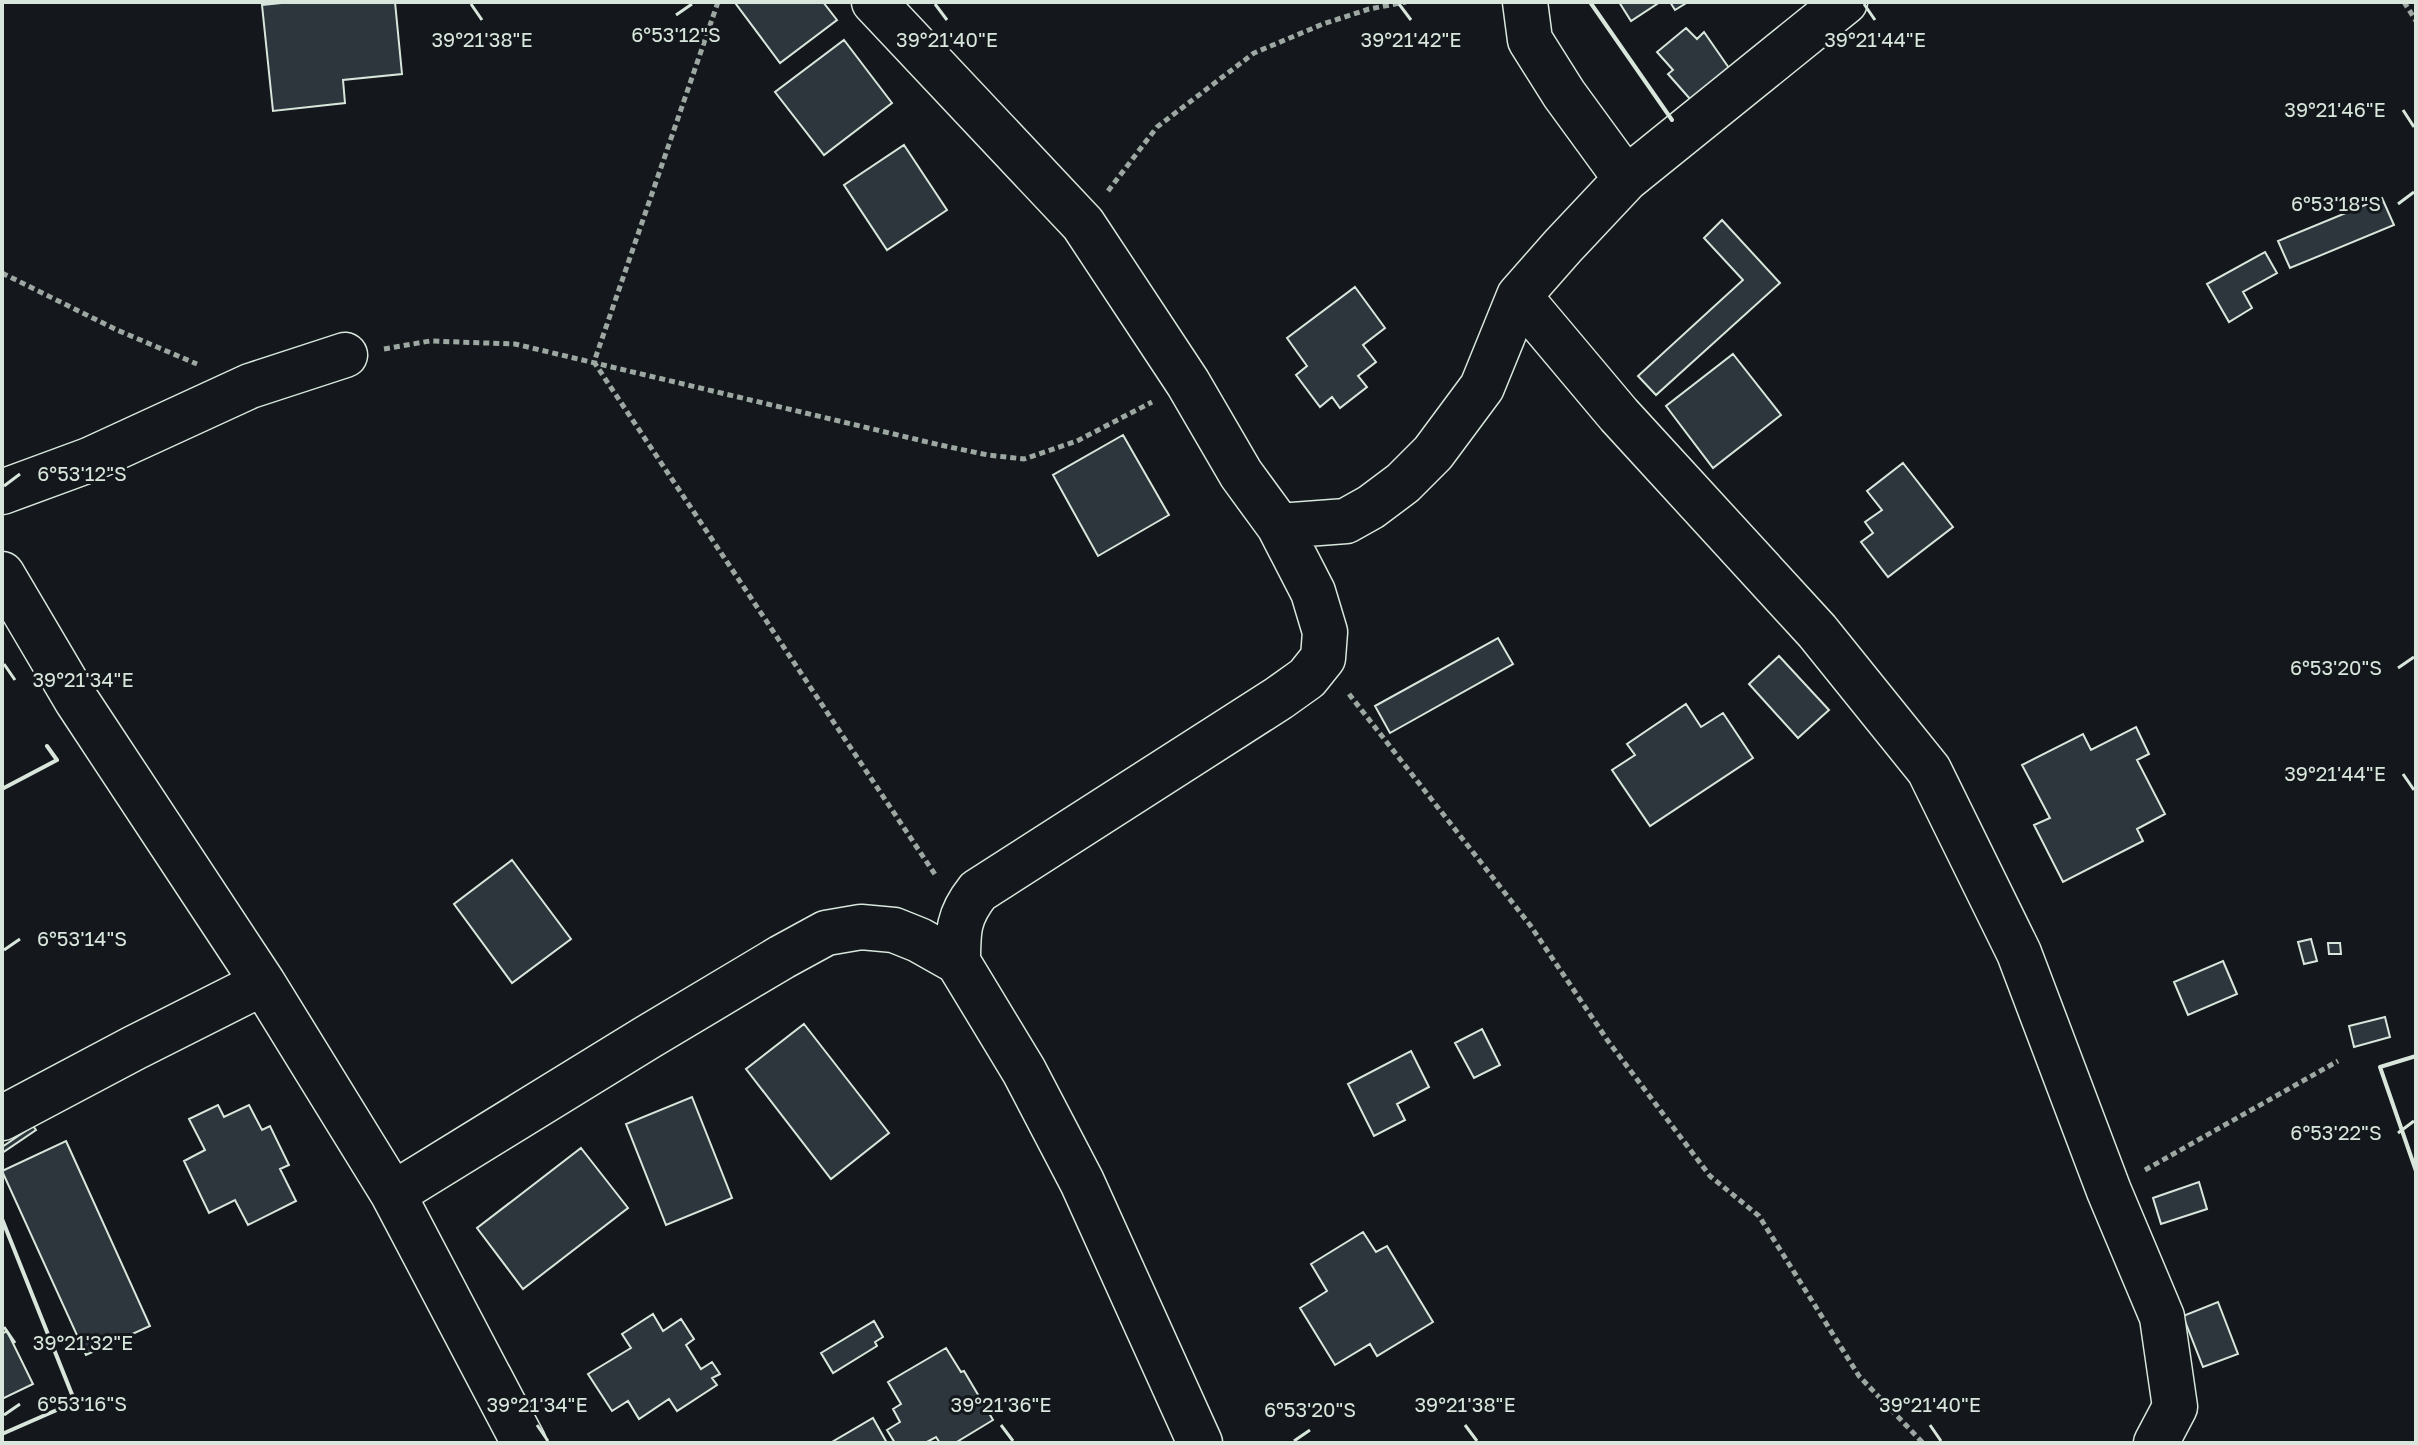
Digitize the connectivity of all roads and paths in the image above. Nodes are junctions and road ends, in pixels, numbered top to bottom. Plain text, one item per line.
1 (718, 2) edge
2 (874, 2) edge
3 (1406, 2) edge
4 (1525, 2) edge
5 (1845, 2) edge
6 (2404, 2) edge
7 (2416, 21) edge
8 (1626, 179) junction
9 (1083, 224) junction
10 (2, 273) edge
11 (1519, 296) junction
12 (345, 355) joint
13 (594, 362) junction
14 (1188, 383) junction
15 (250, 386) junction
16 (2, 492) edge
17 (1279, 526) junction
18 (2, 574) edge
19 (1323, 658) junction
20 (962, 915) junction
21 (958, 962) junction
22 (263, 983) junction
23 (2338, 1061) dead end
24 (2, 1118) edge
25 (2109, 1191) junction
26 (393, 1194) junction
27 (524, 1443) edge
28 (1200, 1443) edge
29 (1923, 1443) edge
30 (2156, 1443) edge

1 - 13 path
2 - 9 street
3 - 9 path
4 - 8 street
5 - 8 street
6 - 7 path
8 - 11 street
9 - 14 street
10 - 15 path
11 - 17 street
11 - 25 street
12 - 13 path
12 - 15 street
13 - 14 path
13 - 20 path
14 - 17 street
15 - 16 street
17 - 19 street
18 - 22 street
19 - 20 street
19 - 29 path
20 - 21 street
21 - 26 street
21 - 28 street
22 - 24 street
22 - 26 street
23 - 25 path
25 - 30 street
26 - 27 street

